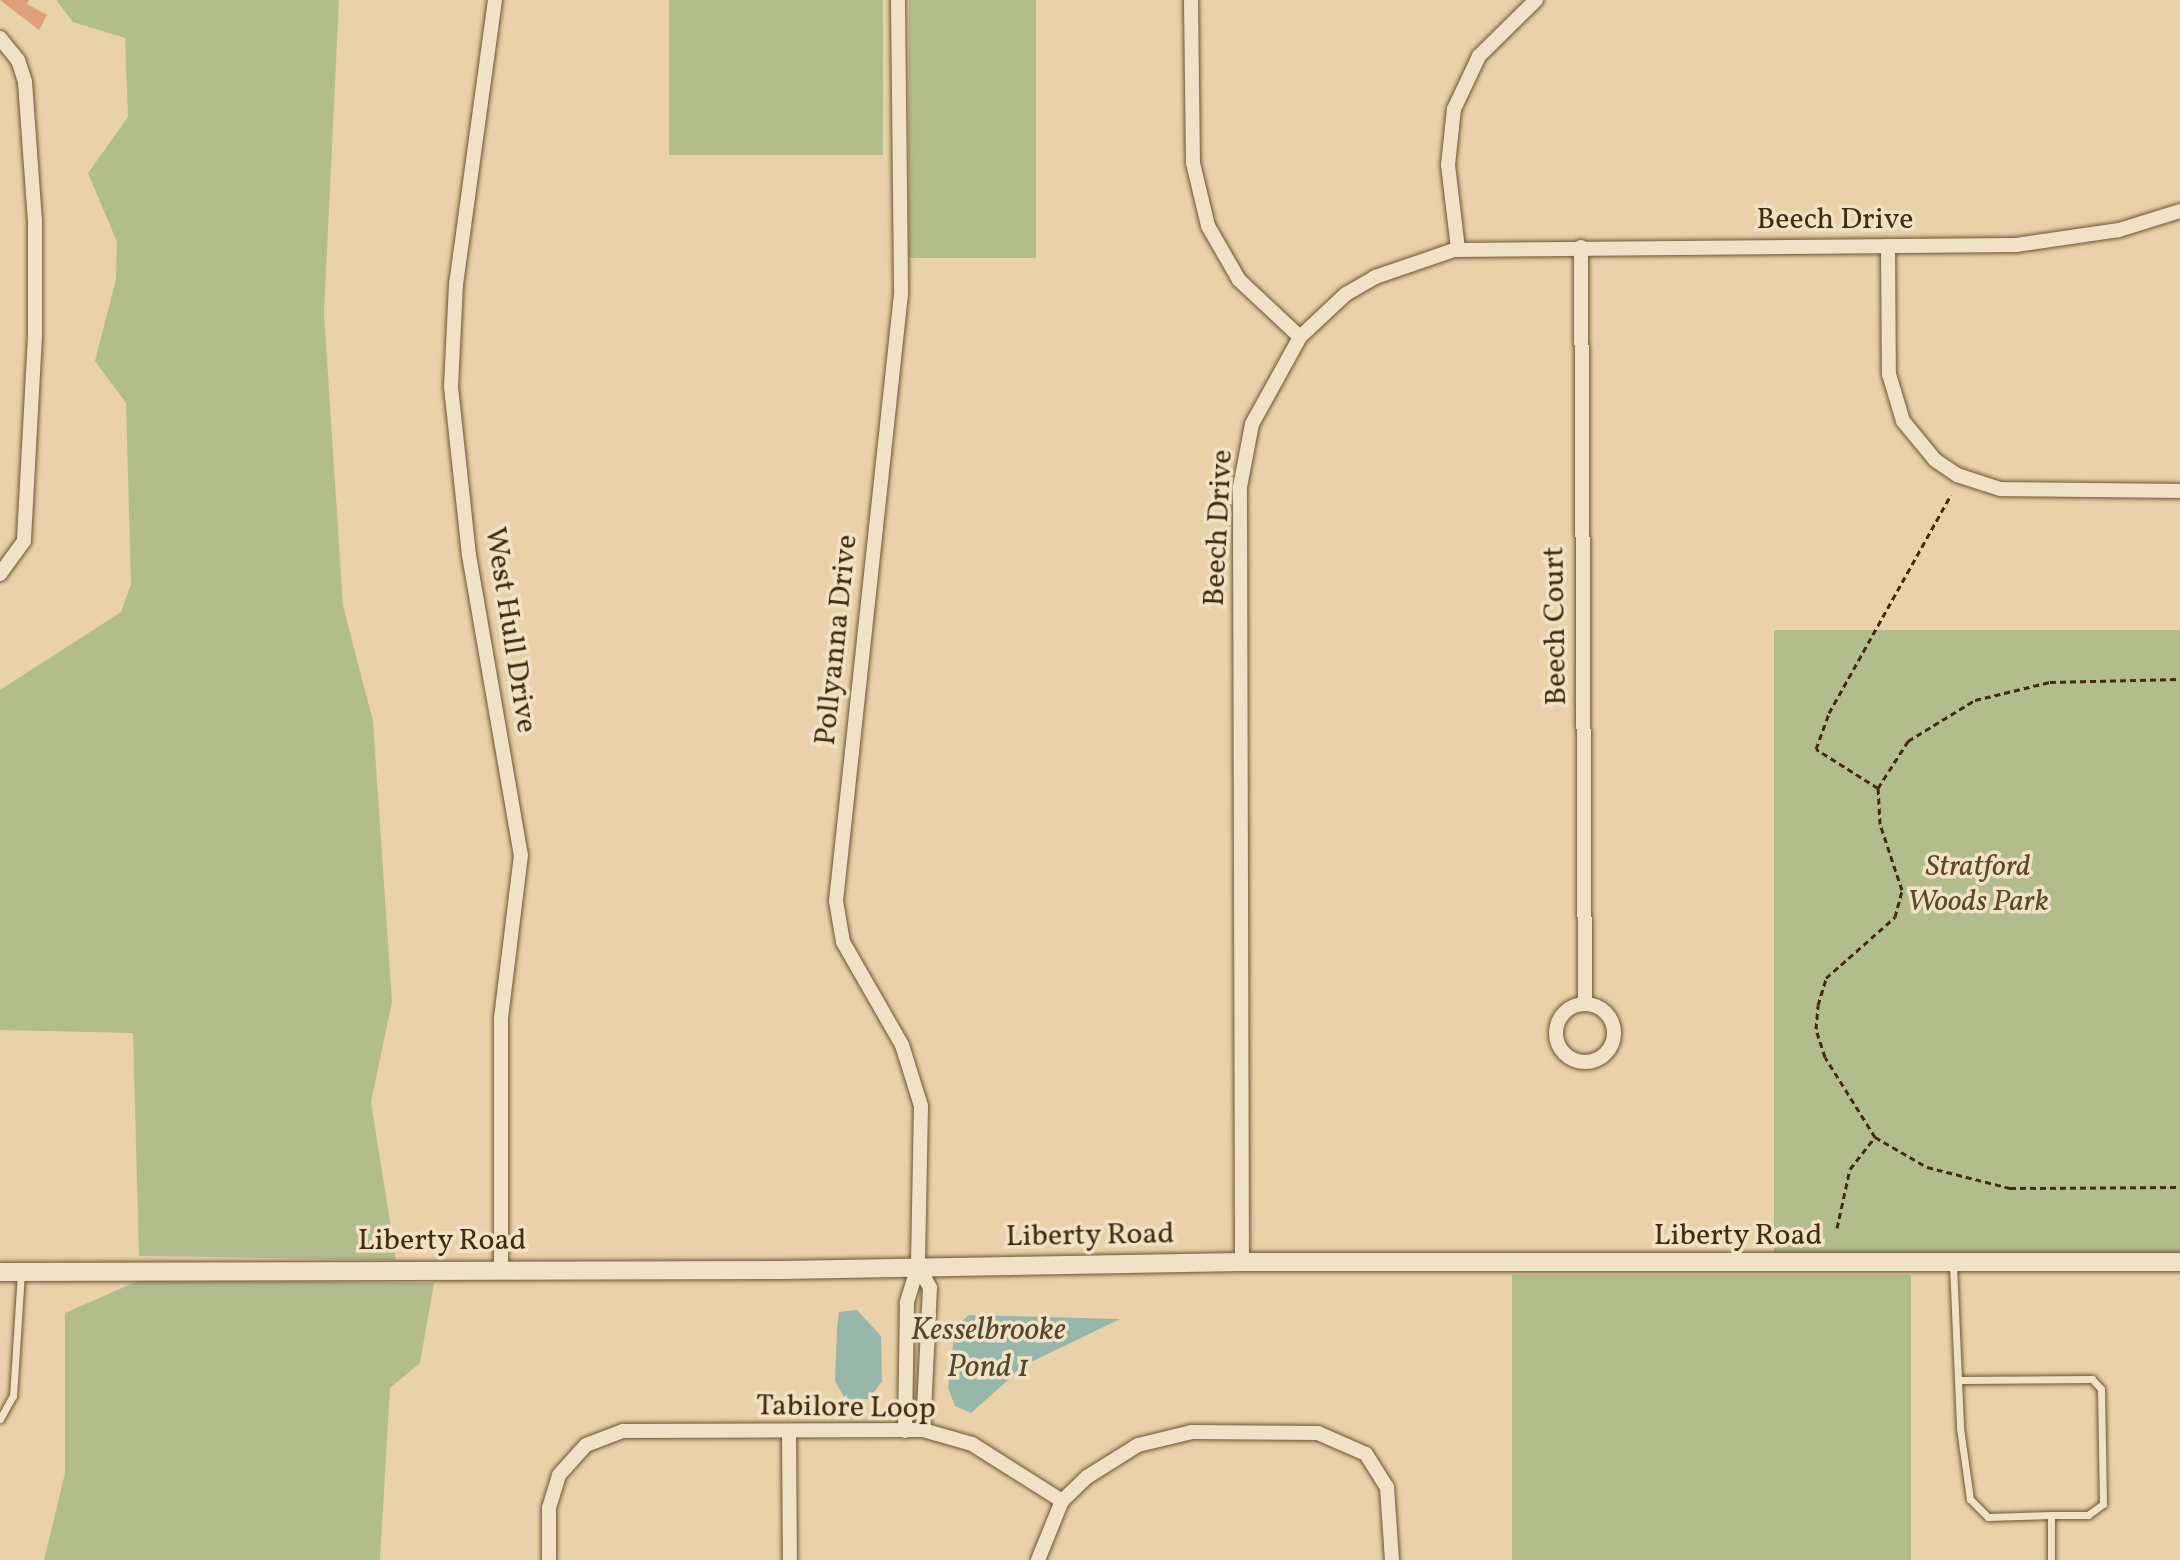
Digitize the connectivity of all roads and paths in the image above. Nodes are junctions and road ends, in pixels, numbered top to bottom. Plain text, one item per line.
1 (495, 0) edge
2 (898, 0) edge
3 (1191, 0) edge
4 (1536, 0) edge
5 (0, 38) edge
6 (2180, 211) edge
7 (1888, 246) junction
8 (1581, 247) junction
9 (1458, 249) junction
10 (1300, 337) junction
11 (2180, 491) edge
12 (1951, 495) dead end
13 (0, 574) edge
14 (2180, 679) edge
15 (1878, 788) junction
16 (1585, 1004) junction
17 (1875, 1137) junction
18 (2180, 1187) edge
19 (1837, 1228) dead end
20 (1242, 1262) junction
21 (2180, 1262) edge
22 (1952, 1263) junction
23 (918, 1266) junction
24 (501, 1268) junction
25 (0, 1272) edge
26 (21, 1272) junction
27 (1959, 1380) junction
28 (0, 1419) edge
29 (923, 1430) junction
30 (905, 1431) junction
31 (789, 1432) junction
32 (1062, 1501) junction
33 (2051, 1515) junction
34 (549, 1560) edge
35 (790, 1560) edge
36 (1038, 1560) edge
37 (1392, 1560) edge
38 (2051, 1560) edge

1 - 24 street, West Hull Drive
2 - 23 street, Pollyanna Drive
3 - 10 street
4 - 9 street
5 - 13 street
6 - 7 street, Beech Drive
7 - 8 street, Beech Drive
7 - 11 street
8 - 9 street, Beech Drive
8 - 16 street, Beech Court
9 - 10 street, Beech Drive
10 - 20 street, Beech Drive
12 - 15 path
14 - 15 path
15 - 17 path
16 - 16 street
17 - 18 path
17 - 19 path
20 - 22 street, Liberty Road
20 - 23 street, Liberty Road
21 - 22 street, Liberty Road
22 - 27 lane
23 - 24 street, Liberty Road
23 - 29 street
23 - 30 street
24 - 26 street, Liberty Road
25 - 26 street, Liberty Road
26 - 28 lane
27 - 33 lane
27 - 33 lane
29 - 30 street, Tabilore Loop
29 - 32 street, Tabilore Loop
30 - 31 street, Tabilore Loop
31 - 34 street, Tabilore Loop
31 - 35 street
32 - 36 street
32 - 37 street
33 - 38 lane

